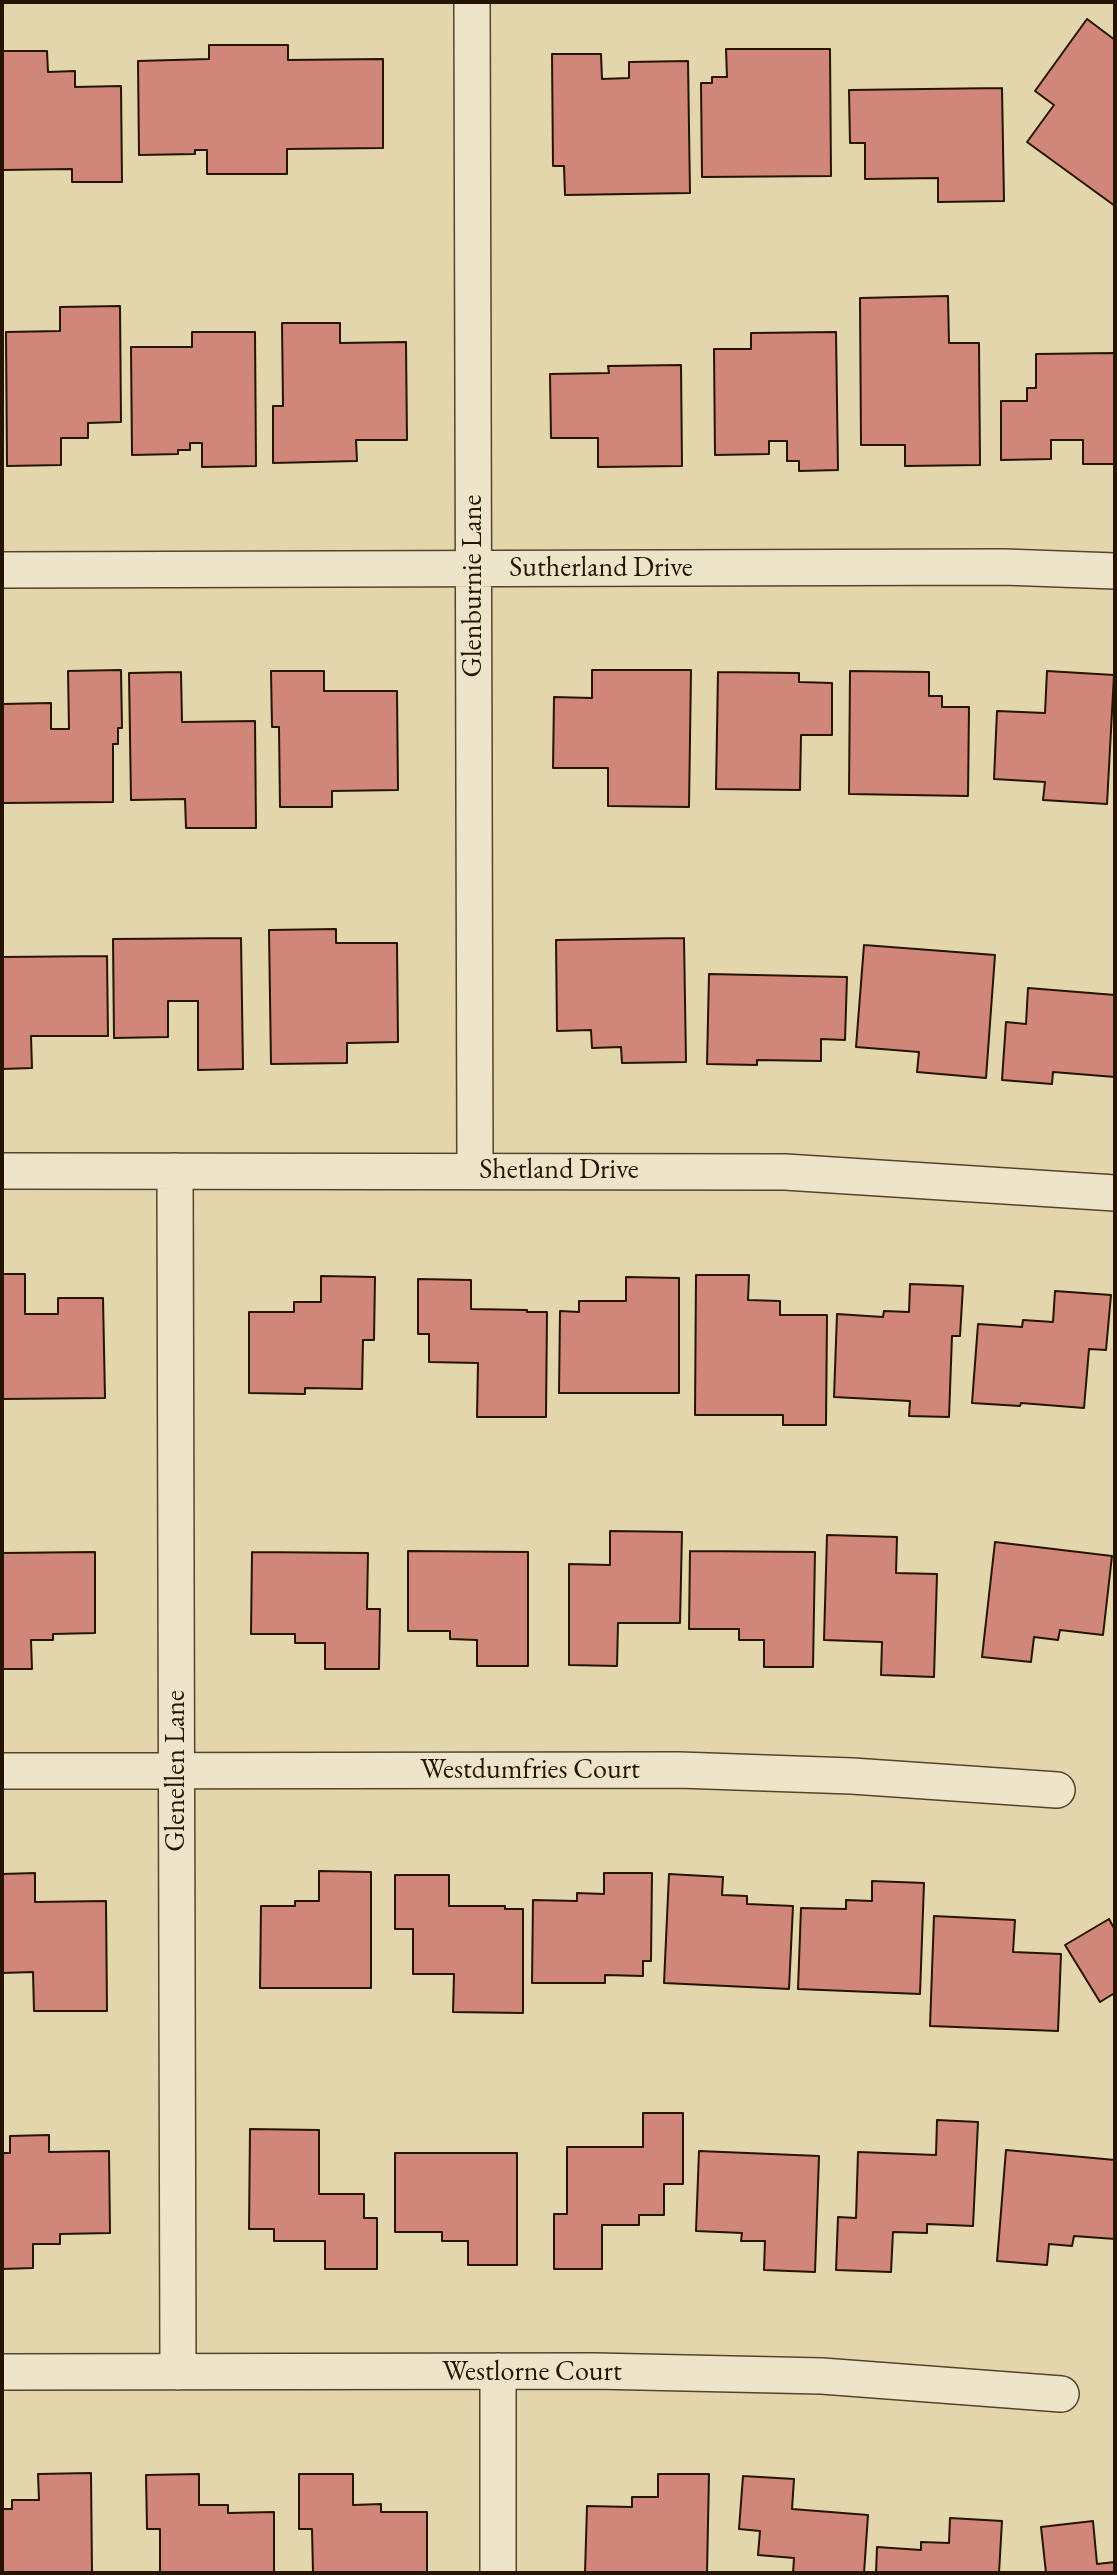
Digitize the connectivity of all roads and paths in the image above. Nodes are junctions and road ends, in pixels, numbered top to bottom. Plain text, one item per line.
1 (472, 2) edge
2 (473, 569) junction
3 (2, 570) edge
4 (1115, 571) edge
5 (475, 1170) junction
6 (2, 1171) edge
7 (174, 1171) junction
8 (1115, 1193) edge
9 (2, 1771) edge
10 (176, 1771) junction
11 (1057, 1790) dead end
12 (498, 2371) junction
13 (2, 2372) edge
14 (178, 2372) junction
15 (1061, 2394) dead end
16 (498, 2573) edge

1 - 2 street, Glenburnie Lane
2 - 3 street, Sutherland Drive
2 - 4 street, Sutherland Drive
2 - 5 street, Glenburnie Lane
5 - 7 street, Shetland Drive
5 - 8 street, Shetland Drive
6 - 7 street, Shetland Drive
7 - 10 street, Glenellen Lane
9 - 10 street, Westdumfries Court
10 - 11 street, Westdumfries Court
10 - 14 street, Glenellen Lane
12 - 14 street, Westlorne Court
12 - 15 street, Westlorne Court
12 - 16 street
13 - 14 street, Westlorne Court

